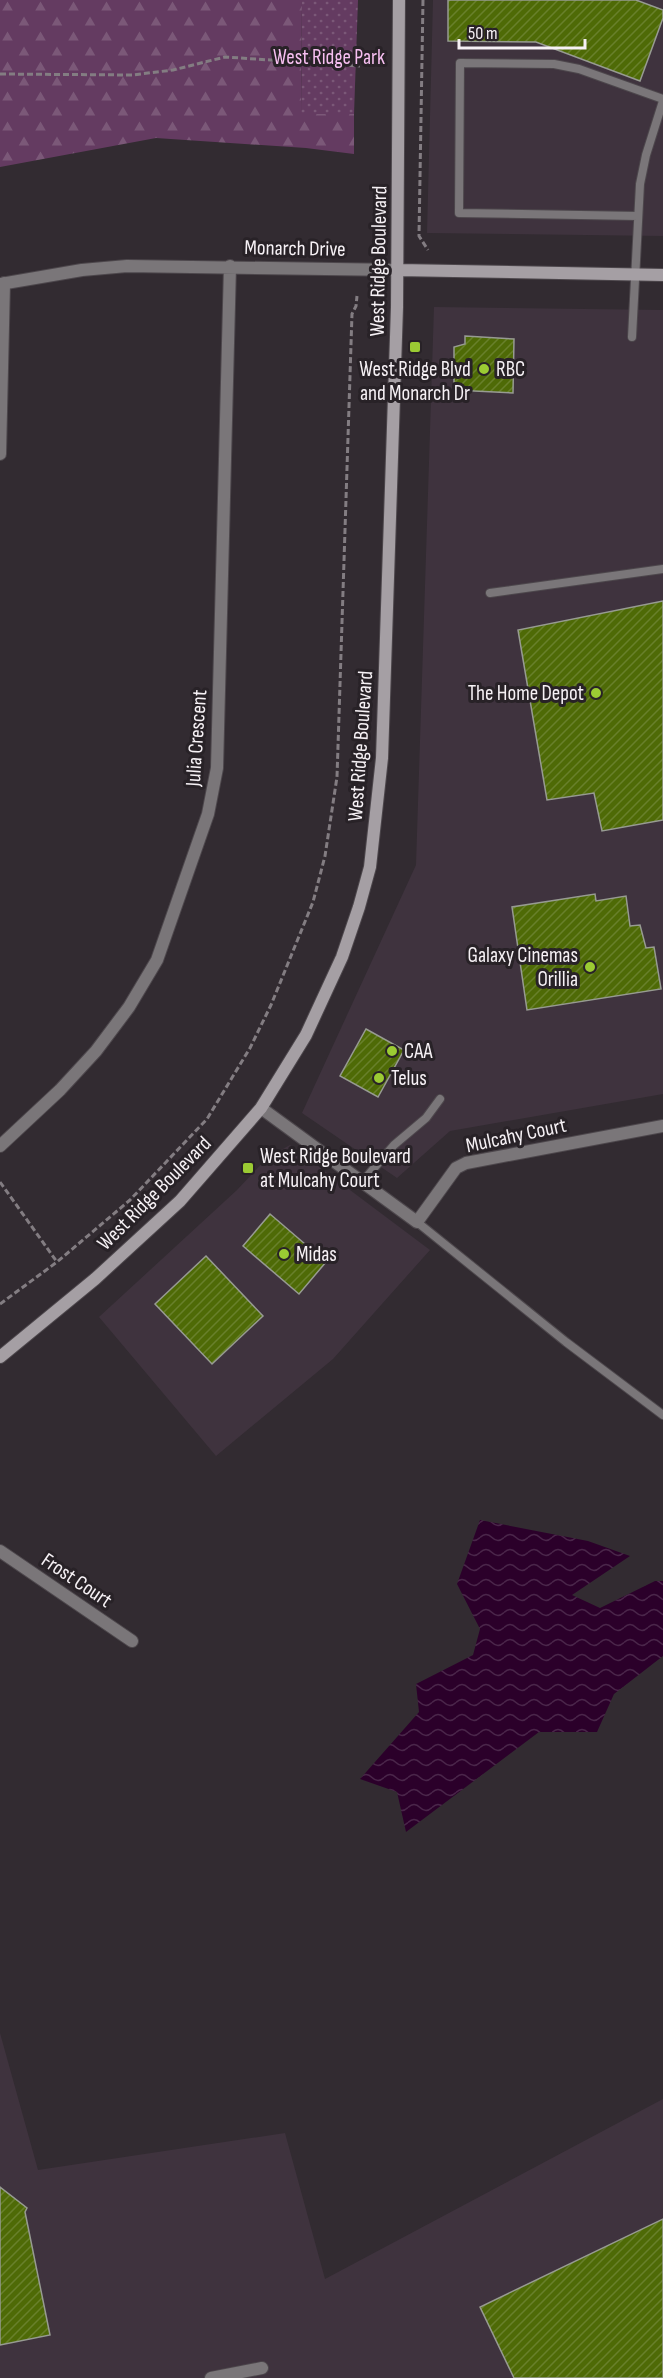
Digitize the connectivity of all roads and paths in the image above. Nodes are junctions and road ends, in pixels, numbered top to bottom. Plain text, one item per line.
1 (399, 0) edge
2 (423, 0) edge
3 (360, 66) dead end
4 (0, 74) edge
5 (663, 100) edge
6 (638, 216) junction
7 (428, 250) dead end
8 (230, 266) junction
9 (398, 270) junction
10 (636, 274) junction
11 (663, 275) edge
12 (2, 283) edge
13 (357, 296) dead end
14 (632, 337) dead end
15 (0, 454) edge
16 (663, 569) edge
17 (490, 593) dead end
18 (440, 1100) dead end
19 (261, 1108) junction
20 (663, 1126) edge
21 (0, 1146) edge
22 (363, 1181) junction
23 (0, 1182) edge
24 (417, 1222) junction
25 (57, 1262) junction
26 (0, 1304) edge
27 (0, 1357) edge
28 (663, 1415) edge
29 (0, 1551) edge
30 (132, 1641) dead end
31 (262, 2368) dead end
32 (211, 2378) edge

1 - 9 street, West Ridge Boulevard
2 - 7 path
3 - 4 path
5 - 6 lane
5 - 6 lane
6 - 10 lane
8 - 9 street, Monarch Drive
8 - 12 street, Monarch Drive
8 - 21 street, Julia Crescent
9 - 10 street, Monarch Drive
9 - 19 street, West Ridge Boulevard
10 - 11 street, Monarch Drive
10 - 14 lane
12 - 15 street
13 - 25 path
16 - 17 lane
18 - 22 lane
19 - 22 street
19 - 27 street, West Ridge Boulevard
20 - 24 street, Mulcahy Court
22 - 24 street
23 - 25 path
24 - 28 lane
25 - 26 path
29 - 30 street, Frost Court
31 - 32 street

